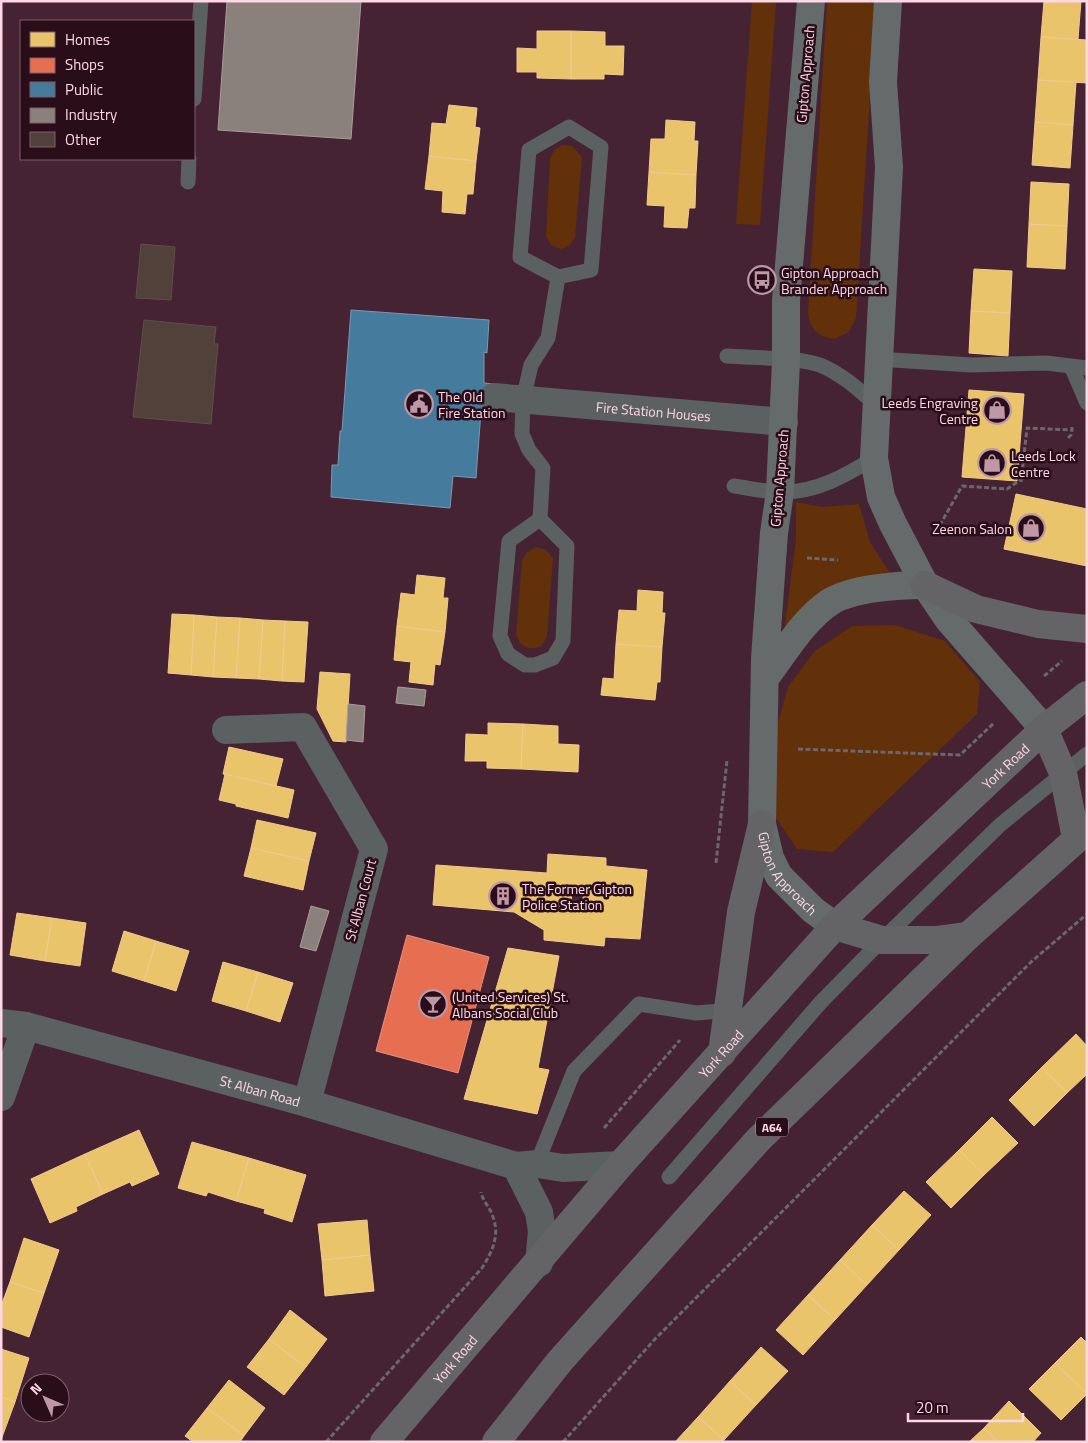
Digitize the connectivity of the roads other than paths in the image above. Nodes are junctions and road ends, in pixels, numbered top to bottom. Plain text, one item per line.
1 (201, 1) edge
2 (811, 1) edge
3 (888, 1) edge
4 (195, 85) edge
5 (189, 160) edge
6 (188, 182) dead end
7 (558, 277) junction
8 (727, 356) dead end
9 (878, 359) junction
10 (786, 361) junction
11 (1071, 366) junction
12 (1087, 368) edge
13 (494, 397) dead end
14 (523, 400) junction
15 (1086, 401) edge
16 (876, 405) junction
17 (784, 422) junction
18 (874, 458) junction
19 (734, 486) dead end
20 (780, 492) junction
21 (540, 519) junction
22 (925, 584) junction
23 (1087, 629) edge
24 (765, 678) junction
25 (1087, 695) edge
26 (1044, 729) junction
27 (226, 730) dead end
28 (1087, 754) edge
29 (1063, 773) junction
30 (762, 824) junction
31 (1081, 834) edge
32 (835, 926) junction
33 (968, 936) junction
34 (882, 940) junction
35 (763, 1004) junction
36 (728, 1011) junction
37 (13, 1024) edge
38 (722, 1053) junction
39 (1, 1097) edge
40 (307, 1103) junction
41 (620, 1165) junction
42 (526, 1171) junction
43 (669, 1177) dead end
44 (538, 1263) junction
45 (384, 1442) edge
46 (496, 1442) edge

1 - 4 lane
2 - 10 street, Gipton Approach
3 - 9 street
5 - 6 lane
7 - 7 lane
7 - 14 lane
8 - 10 lane
9 - 11 lane
9 - 16 street
10 - 16 lane
10 - 17 street, Gipton Approach
11 - 12 lane
11 - 15 lane
13 - 14 street, Fire Station Houses
14 - 17 street, Fire Station Houses
14 - 21 lane
16 - 18 street
17 - 20 street, Gipton Approach
18 - 20 lane
18 - 22 street
19 - 20 lane
20 - 24 street, Gipton Approach
21 - 21 lane
22 - 23 highway
22 - 24 street
22 - 26 street
24 - 30 street, Gipton Approach
25 - 26 highway, York Road
26 - 29 highway
26 - 32 highway, York Road
27 - 40 street, St Alban Court
28 - 29 lane
29 - 31 highway
29 - 34 lane
30 - 32 street, Gipton Approach
30 - 36 highway
31 - 33 highway, A64
32 - 34 highway
32 - 35 highway, York Road
33 - 34 highway
33 - 46 highway, A64
34 - 43 lane
35 - 36 lane
35 - 38 highway, York Road
36 - 38 highway
36 - 42 lane
37 - 39 street
37 - 40 street, St Alban Road
38 - 41 highway, York Road
40 - 42 street, St Alban Road
41 - 42 street, St Alban Road
41 - 44 highway, York Road
42 - 44 street
44 - 45 highway, York Road

